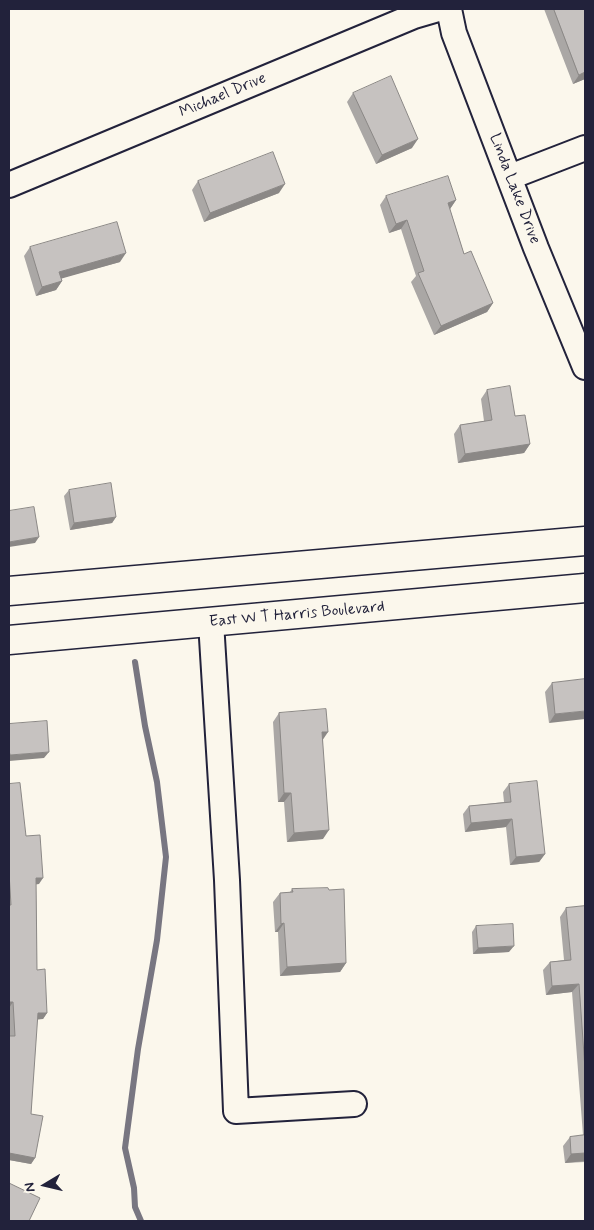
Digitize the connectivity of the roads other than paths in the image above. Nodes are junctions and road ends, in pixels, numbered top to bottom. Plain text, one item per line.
1 (438, 9) edge
2 (449, 9) edge
3 (585, 148) edge
4 (510, 178) junction
5 (9, 185) edge
6 (585, 367) edge
7 (585, 541) edge
8 (585, 588) edge
9 (9, 591) edge
10 (211, 622) junction
11 (9, 640) edge
12 (354, 1104) dead end

1 - 5 street, Michael Drive
2 - 4 street, Linda Lake Drive
3 - 4 street
4 - 6 street, Linda Lake Drive
7 - 9 main road
8 - 10 main road, East W T Harris Boulevard
10 - 11 main road, East W T Harris Boulevard
10 - 12 street

